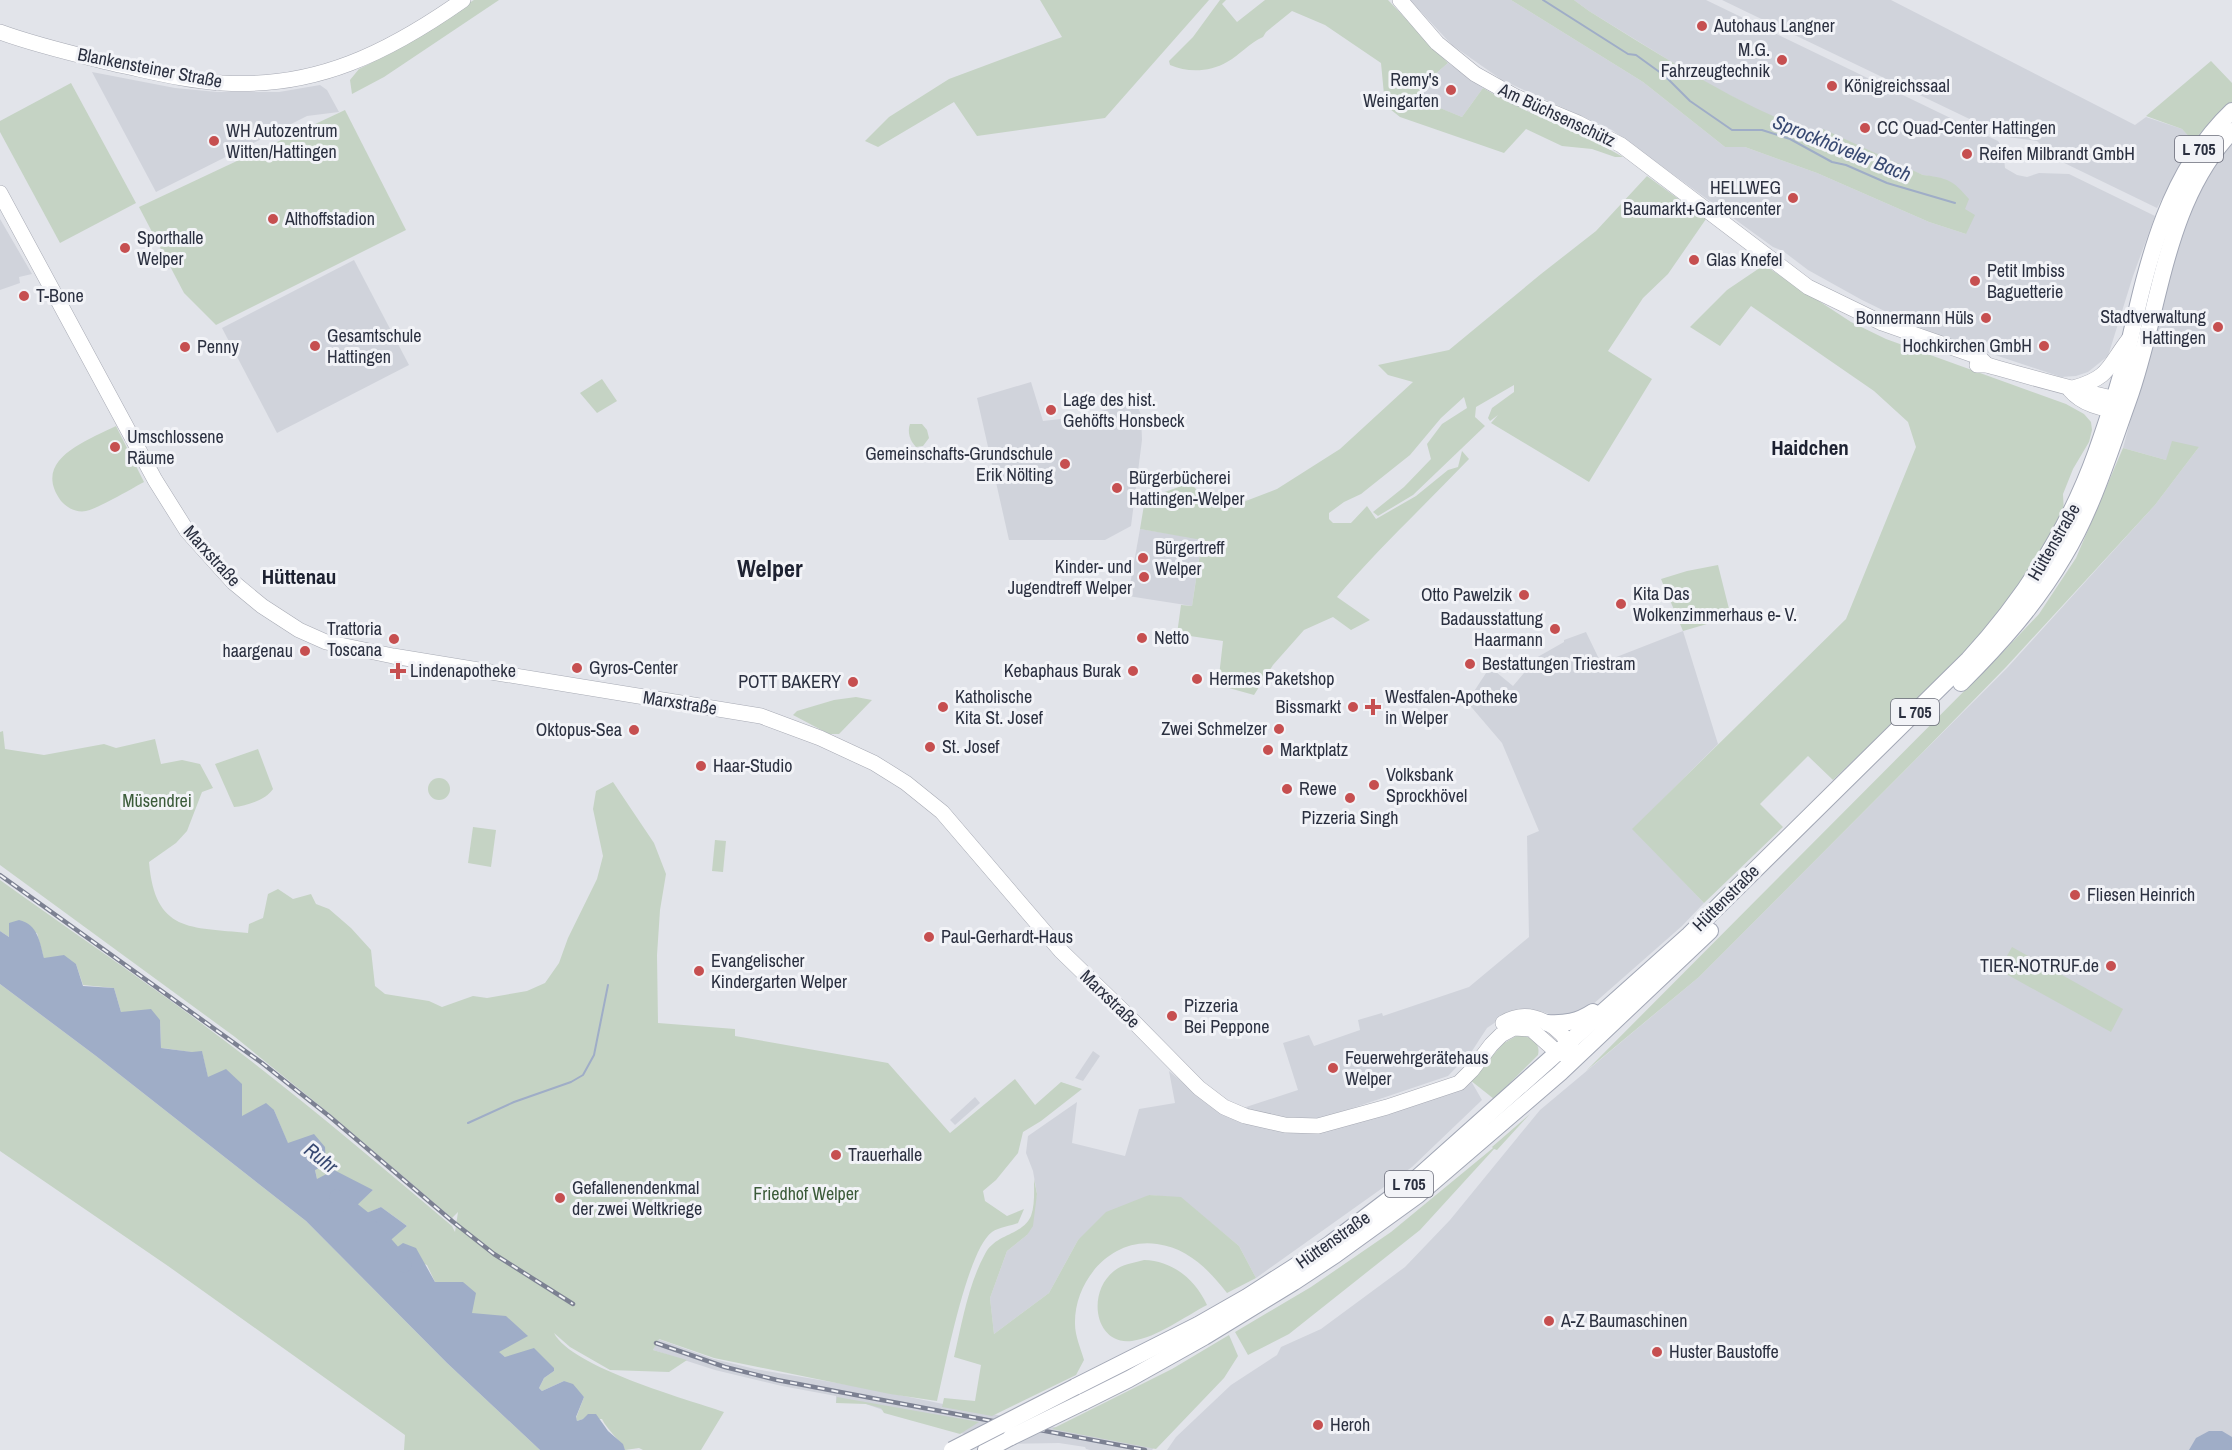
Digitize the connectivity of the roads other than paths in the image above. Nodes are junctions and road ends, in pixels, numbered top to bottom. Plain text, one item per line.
1 (464, 0) edge
2 (1400, 0) edge
3 (0, 32) edge
4 (2232, 111) edge
5 (2232, 131) edge
6 (0, 193) edge
7 (2181, 196) junction
8 (2159, 257) junction
9 (2130, 339) junction
10 (2069, 389) junction
11 (2119, 405) junction
12 (1630, 985) junction
13 (1547, 1023) junction
14 (1568, 1051) junction
15 (1443, 1088) junction
16 (1079, 1395) junction
17 (952, 1450) edge
18 (986, 1450) edge

1 - 3 street, Blankensteiner Straße
2 - 10 street, Am Büchsenschütz
4 - 7 main road, Hüttenstraße / L 705
5 - 7 main road, Hüttenstraße / L 705
6 - 15 street, Marxstraße
7 - 8 main road, Hüttenstraße / L 705
8 - 9 main road, Hüttenstraße / L 705
8 - 11 main road, Hüttenstraße / L 705
9 - 10 street
9 - 11 main road, Hüttenstraße / L 705
10 - 11 street, Am Büchsenschütz
11 - 12 main road, Hüttenstraße / L 705
11 - 14 main road, Hüttenstraße / L 705
12 - 13 main road, L 705
12 - 14 main road, Hüttenstraße / L 705
13 - 14 street, Marxstraße
13 - 15 street, Marxstraße
14 - 15 street, Marxstraße
14 - 16 main road, Hüttenstraße / L 705
16 - 17 main road, Hüttenstraße / L 705, bridge
16 - 18 main road, Hüttenstraße / L 705, bridge

